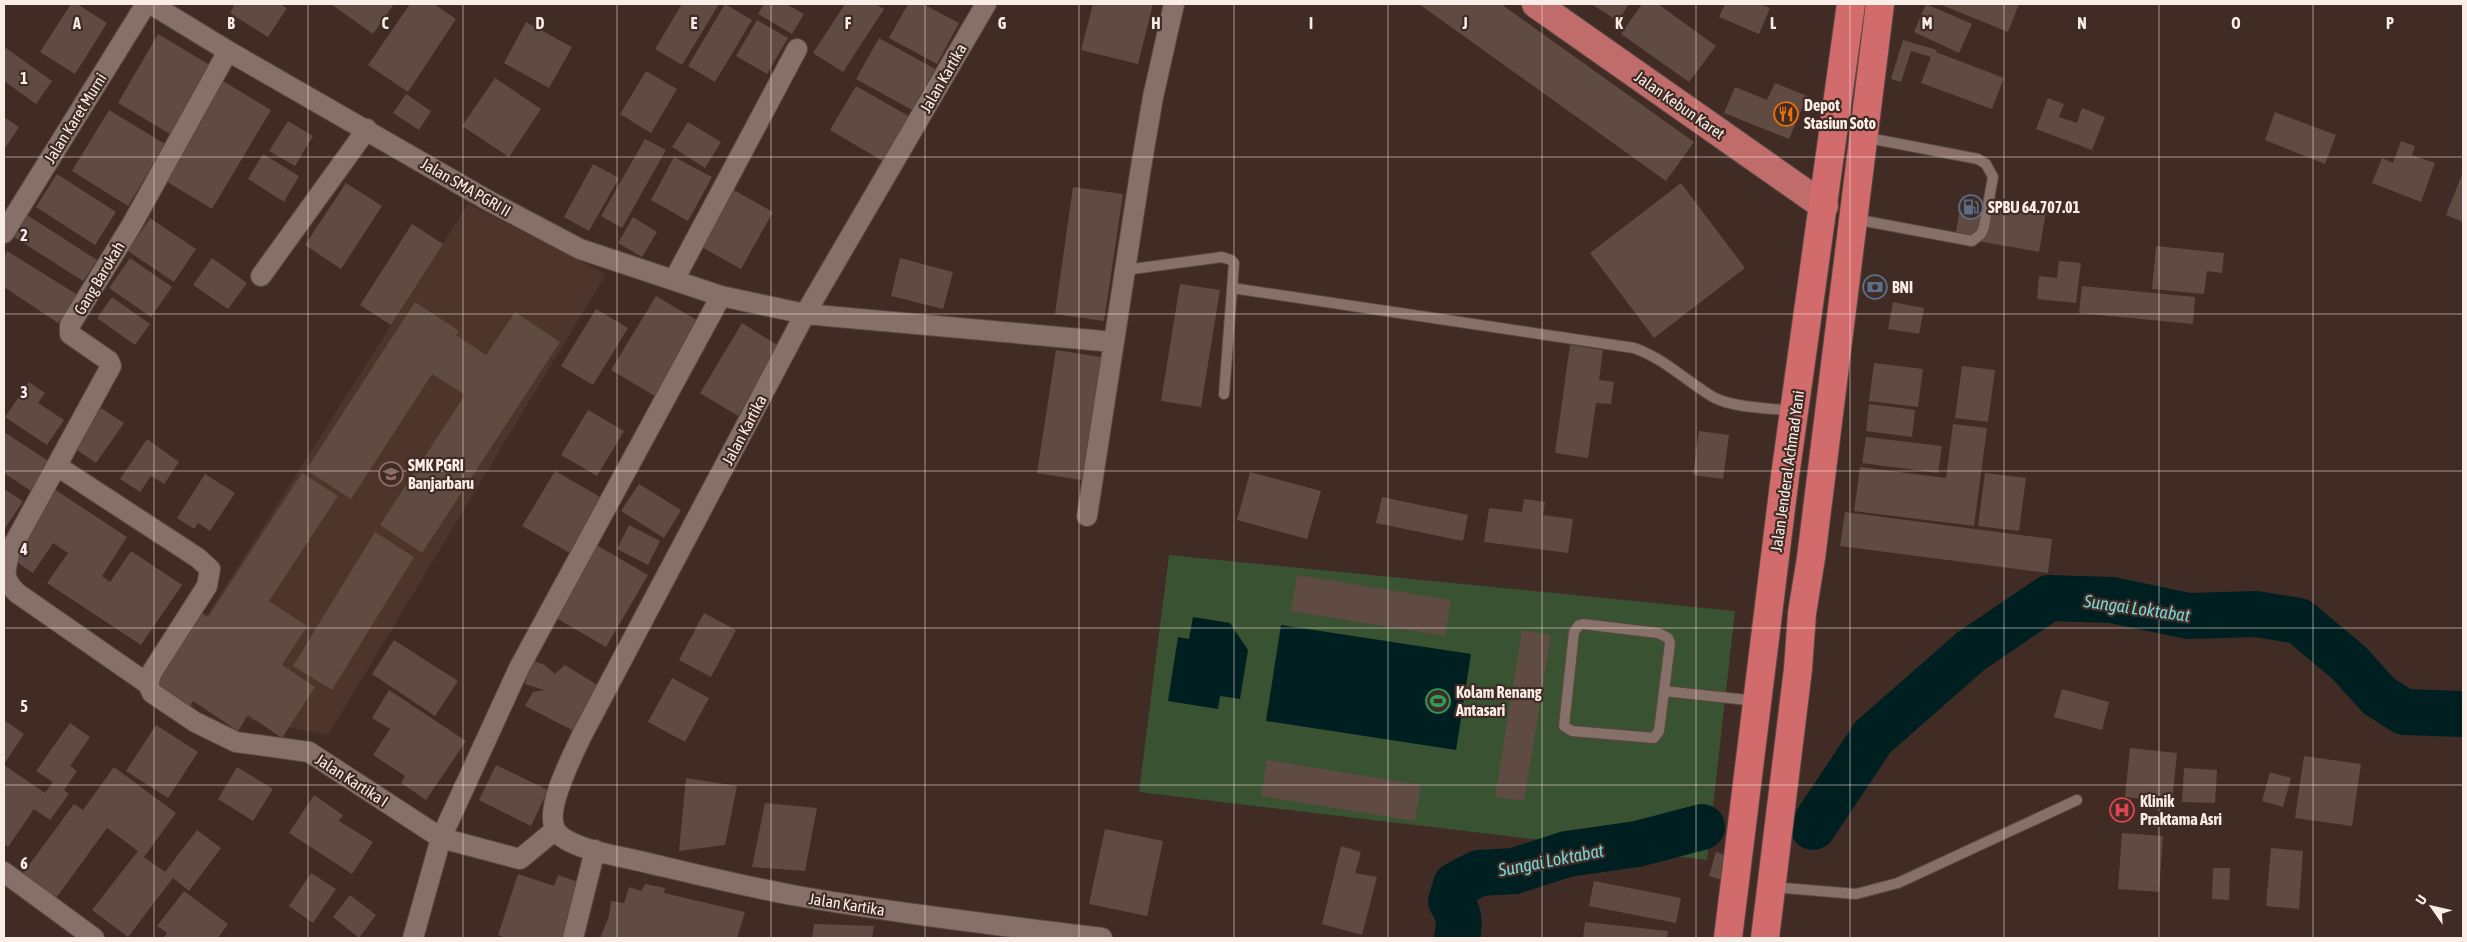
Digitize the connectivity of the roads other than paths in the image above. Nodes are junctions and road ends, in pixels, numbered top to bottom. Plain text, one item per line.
1 (146, 4) edge
2 (151, 4) edge
3 (986, 4) edge
4 (1174, 4) edge
5 (1536, 4) edge
6 (1851, 4) edge
7 (1880, 4) edge
8 (797, 49) dead end
9 (228, 52) junction
10 (367, 130) junction
11 (1862, 137) junction
12 (1824, 206) junction
13 (1852, 218) junction
14 (4, 233) edge
15 (1125, 270) junction
16 (261, 276) dead end
17 (674, 280) junction
18 (1232, 288) junction
19 (721, 296) junction
20 (805, 314) junction
21 (1114, 342) junction
22 (1224, 394) dead end
23 (1795, 412) junction
24 (58, 466) junction
25 (1087, 516) dead end
26 (4, 574) edge
27 (1802, 613) junction
28 (1769, 615) junction
29 (148, 684) junction
30 (1664, 691) junction
31 (1758, 701) junction
32 (2077, 800) dead end
33 (556, 830) junction
34 (442, 838) junction
35 (595, 850) junction
36 (4, 872) edge
37 (1771, 887) junction
38 (94, 938) edge
39 (413, 938) edge
40 (573, 938) edge
41 (1102, 938) edge
42 (1728, 938) edge
43 (1765, 938) edge

1 - 14 street, Jalan Karet Murni
2 - 9 street, Jalan SMA PGRI II
3 - 20 street, Jalan Kartika
4 - 15 street
5 - 12 main road, Jalan Kebun Karet
6 - 12 highway, Jalan Jenderal Achmad Yani
7 - 11 highway, Jalan Jenderal Achmad Yani
8 - 17 street
9 - 10 street, Jalan SMA PGRI II
9 - 24 street, Gang Barokah
10 - 16 street
10 - 17 street, Jalan SMA PGRI II
11 - 13 highway, Jalan Jenderal Achmad Yani
11 - 13 lane
12 - 23 highway, Jalan Jenderal Achmad Yani
13 - 27 highway, Jalan Jenderal Achmad Yani
15 - 18 lane
15 - 21 street
17 - 19 street, Jalan SMA PGRI II
18 - 22 lane
18 - 23 lane
19 - 20 street, Jalan SMA PGRI II
19 - 34 street
20 - 21 street, Jalan SMA PGRI II
20 - 33 street, Jalan Kartika
21 - 25 street
23 - 28 highway, Jalan Jenderal Achmad Yani
24 - 26 street, Gang Barokah
24 - 29 street
26 - 29 street, Jalan Kartika I
27 - 28 highway
27 - 37 highway, Jalan Jenderal Achmad Yani
28 - 31 highway, Jalan Jenderal Achmad Yani
29 - 34 street, Jalan Kartika I
30 - 30 lane
30 - 31 lane
31 - 42 highway, Jalan Jenderal Achmad Yani
32 - 37 lane
33 - 34 street, Jalan Kartika I
33 - 35 street, Jalan Kartika
34 - 39 street
35 - 40 street
35 - 41 street, Jalan Kartika
36 - 38 street
37 - 43 highway, Jalan Jenderal Achmad Yani

